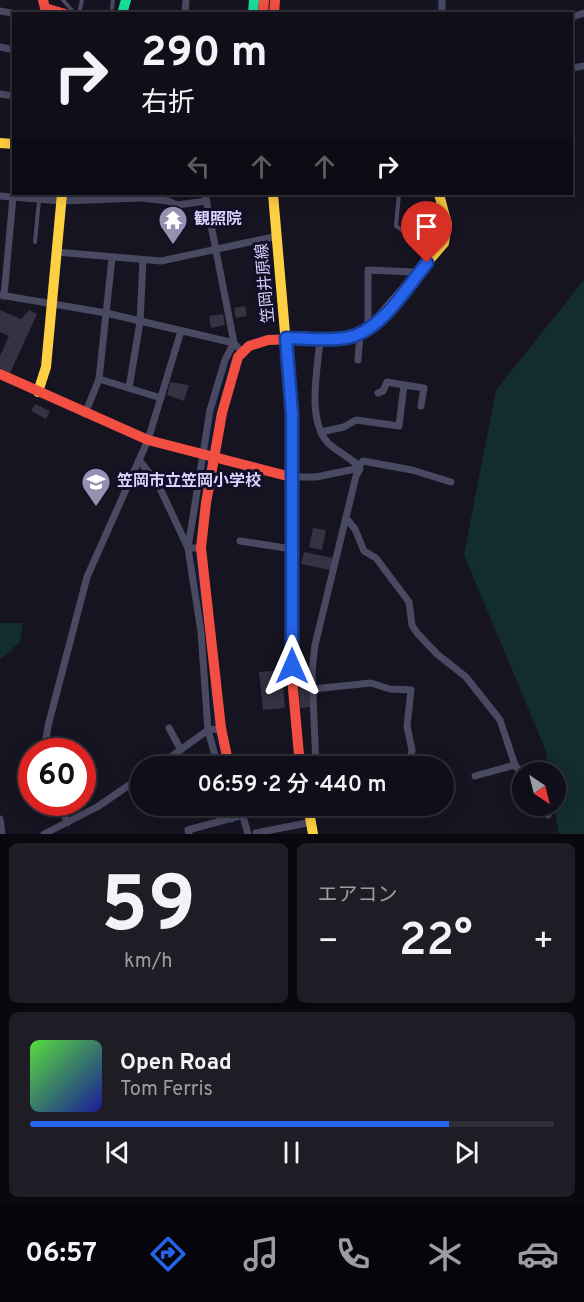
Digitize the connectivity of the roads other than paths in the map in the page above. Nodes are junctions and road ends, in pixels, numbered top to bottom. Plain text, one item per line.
1 (63, 0) edge
2 (113, 0) edge
3 (126, 0) edge
4 (42, 7) edge
5 (58, 12) edge
6 (75, 12) edge
7 (120, 12) edge
8 (273, 195) edge
9 (399, 195) edge
10 (439, 195) edge
11 (0, 196) edge
12 (13, 197) junction
13 (61, 197) edge
14 (206, 197) edge
15 (39, 199) junction
16 (278, 236) junction
17 (35, 242) dead end
18 (216, 249) junction
19 (435, 251) junction
20 (56, 252) junction
21 (112, 258) junction
22 (143, 260) junction
23 (416, 273) junction
24 (2, 295) edge
25 (52, 304) junction
26 (106, 313) junction
27 (140, 322) junction
28 (366, 326) junction
29 (182, 331) junction
30 (286, 338) junction
31 (320, 339) junction
32 (238, 348) junction
33 (358, 360) dead end
34 (0, 374) edge
35 (99, 379) junction
36 (404, 385) junction
37 (129, 388) junction
38 (38, 392) junction
39 (378, 393) dead end
40 (161, 398) junction
41 (421, 406) dead end
42 (85, 414) junction
43 (321, 432) junction
44 (148, 440) junction
45 (208, 456) junction
46 (140, 460) junction
47 (356, 468) junction
48 (291, 477) junction
49 (451, 482) dead end
50 (346, 518) junction
51 (240, 541) dead end
52 (195, 548) junction
53 (292, 549) junction
54 (313, 689) junction
55 (170, 728) dead end
56 (215, 729) junction
57 (46, 738) edge
58 (181, 750) junction
59 (172, 756) edge
60 (217, 756) edge
61 (225, 756) edge
62 (299, 756) edge
63 (316, 756) edge
64 (411, 756) edge
65 (514, 762) edge
66 (512, 766) edge
67 (475, 776) dead end
68 (130, 784) edge
69 (65, 816) edge
70 (310, 816) edge
71 (237, 817) joint
72 (0, 819) edge
73 (312, 822) junction
74 (67, 823) junction
75 (247, 831) edge
76 (2, 834) edge
77 (44, 834) edge
78 (189, 834) edge
79 (256, 834) edge
80 (313, 834) edge

1 - 6 lane
2 - 7 lane
3 - 7 street
4 - 5 street
8 - 16 street, 笠岡井原線
9 - 19 lane
10 - 19 street
11 - 12 street
12 - 15 street
12 - 24 street
13 - 14 street
13 - 15 street
13 - 20 street
14 - 18 street
15 - 17 lane
16 - 18 street
16 - 30 street, 笠岡井原線
18 - 22 street
18 - 32 street
19 - 23 street
20 - 21 street
20 - 25 street
21 - 22 street
21 - 26 street
22 - 27 street
23 - 28 street
23 - 28 street
24 - 25 street
25 - 26 street
25 - 38 street
26 - 27 street
26 - 35 street
27 - 29 street
27 - 37 street
28 - 31 street
28 - 33 street
29 - 32 street
29 - 40 street
30 - 31 street
30 - 32 street
30 - 48 street, 笠岡井原線
31 - 43 street
32 - 45 street
34 - 38 street
35 - 37 street
35 - 42 street
36 - 39 street
36 - 41 street
36 - 43 street
37 - 40 street
38 - 42 street
40 - 44 street
42 - 44 street
43 - 47 street
44 - 45 street
44 - 46 street
45 - 48 street
45 - 52 street
46 - 52 street
46 - 57 street
47 - 48 street
47 - 49 street
47 - 50 street
48 - 53 street, 笠岡井原線
50 - 54 street
50 - 65 street
51 - 53 street
52 - 56 street
53 - 62 street, 笠岡井原線
54 - 63 street
54 - 64 street
55 - 58 street
56 - 58 street
56 - 60 street
56 - 61 street
58 - 59 street
66 - 67 street
68 - 74 street
69 - 74 street
70 - 73 street
71 - 75 street
71 - 78 street
72 - 76 street
73 - 79 street
73 - 80 street
74 - 77 street
75 - 79 street

